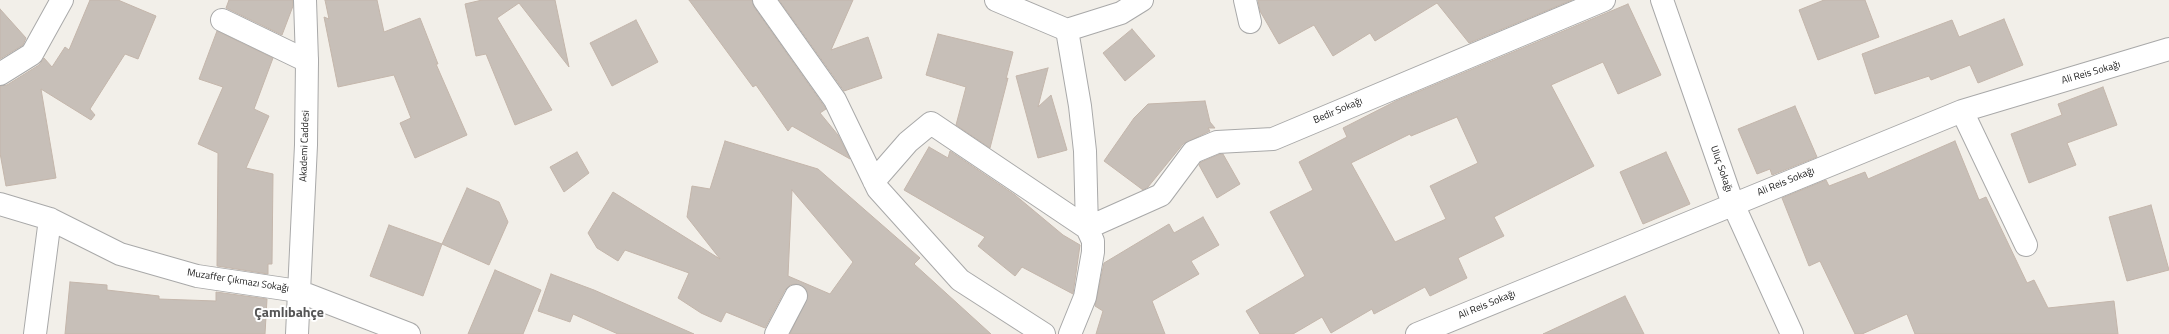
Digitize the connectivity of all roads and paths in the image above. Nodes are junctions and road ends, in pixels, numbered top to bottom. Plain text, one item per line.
1 (62, 0) edge
2 (305, 0) edge
3 (764, 0) edge
4 (996, 0) edge
5 (1142, 0) edge
6 (1245, 0) edge
7 (1604, 0) edge
8 (1662, 0) edge
9 (1123, 7) edge
10 (222, 20) dead end
11 (1250, 22) dead end
12 (1067, 30) junction
13 (2167, 55) edge
14 (307, 61) junction
15 (0, 74) edge
16 (1962, 111) junction
17 (874, 180) junction
18 (0, 204) edge
19 (1733, 204) junction
20 (50, 219) junction
21 (1087, 228) junction
22 (2026, 245) dead end
23 (298, 291) junction
24 (796, 296) dead end
25 (35, 334) edge
26 (297, 334) edge
27 (409, 334) edge
28 (776, 334) edge
29 (1044, 334) edge
30 (1070, 334) edge
31 (1417, 334) edge
32 (1792, 334) edge

1 - 15 street
2 - 14 street, Akademi Caddesi
3 - 17 street
4 - 12 street
5 - 9 street
6 - 11 street
7 - 21 street, Bedir Sokağı
8 - 19 street, Uluç Sokağı
9 - 12 street
10 - 14 street
12 - 21 street
13 - 16 street, Ali Reis Sokağı
14 - 23 street, Akademi Caddesi
16 - 19 street, Ali Reis Sokağı
16 - 22 street
17 - 21 street
17 - 29 street
18 - 20 street, Muzaffer Çıkmazı Sokağı
19 - 31 street, Ali Reis Sokağı
19 - 32 street, Uluç Sokağı
20 - 23 street, Muzaffer Çıkmazı Sokağı
20 - 25 street
21 - 30 street
23 - 26 street, Akademi Caddesi
23 - 27 street, Muzaffer Çıkmazı Sokağı
24 - 28 street

